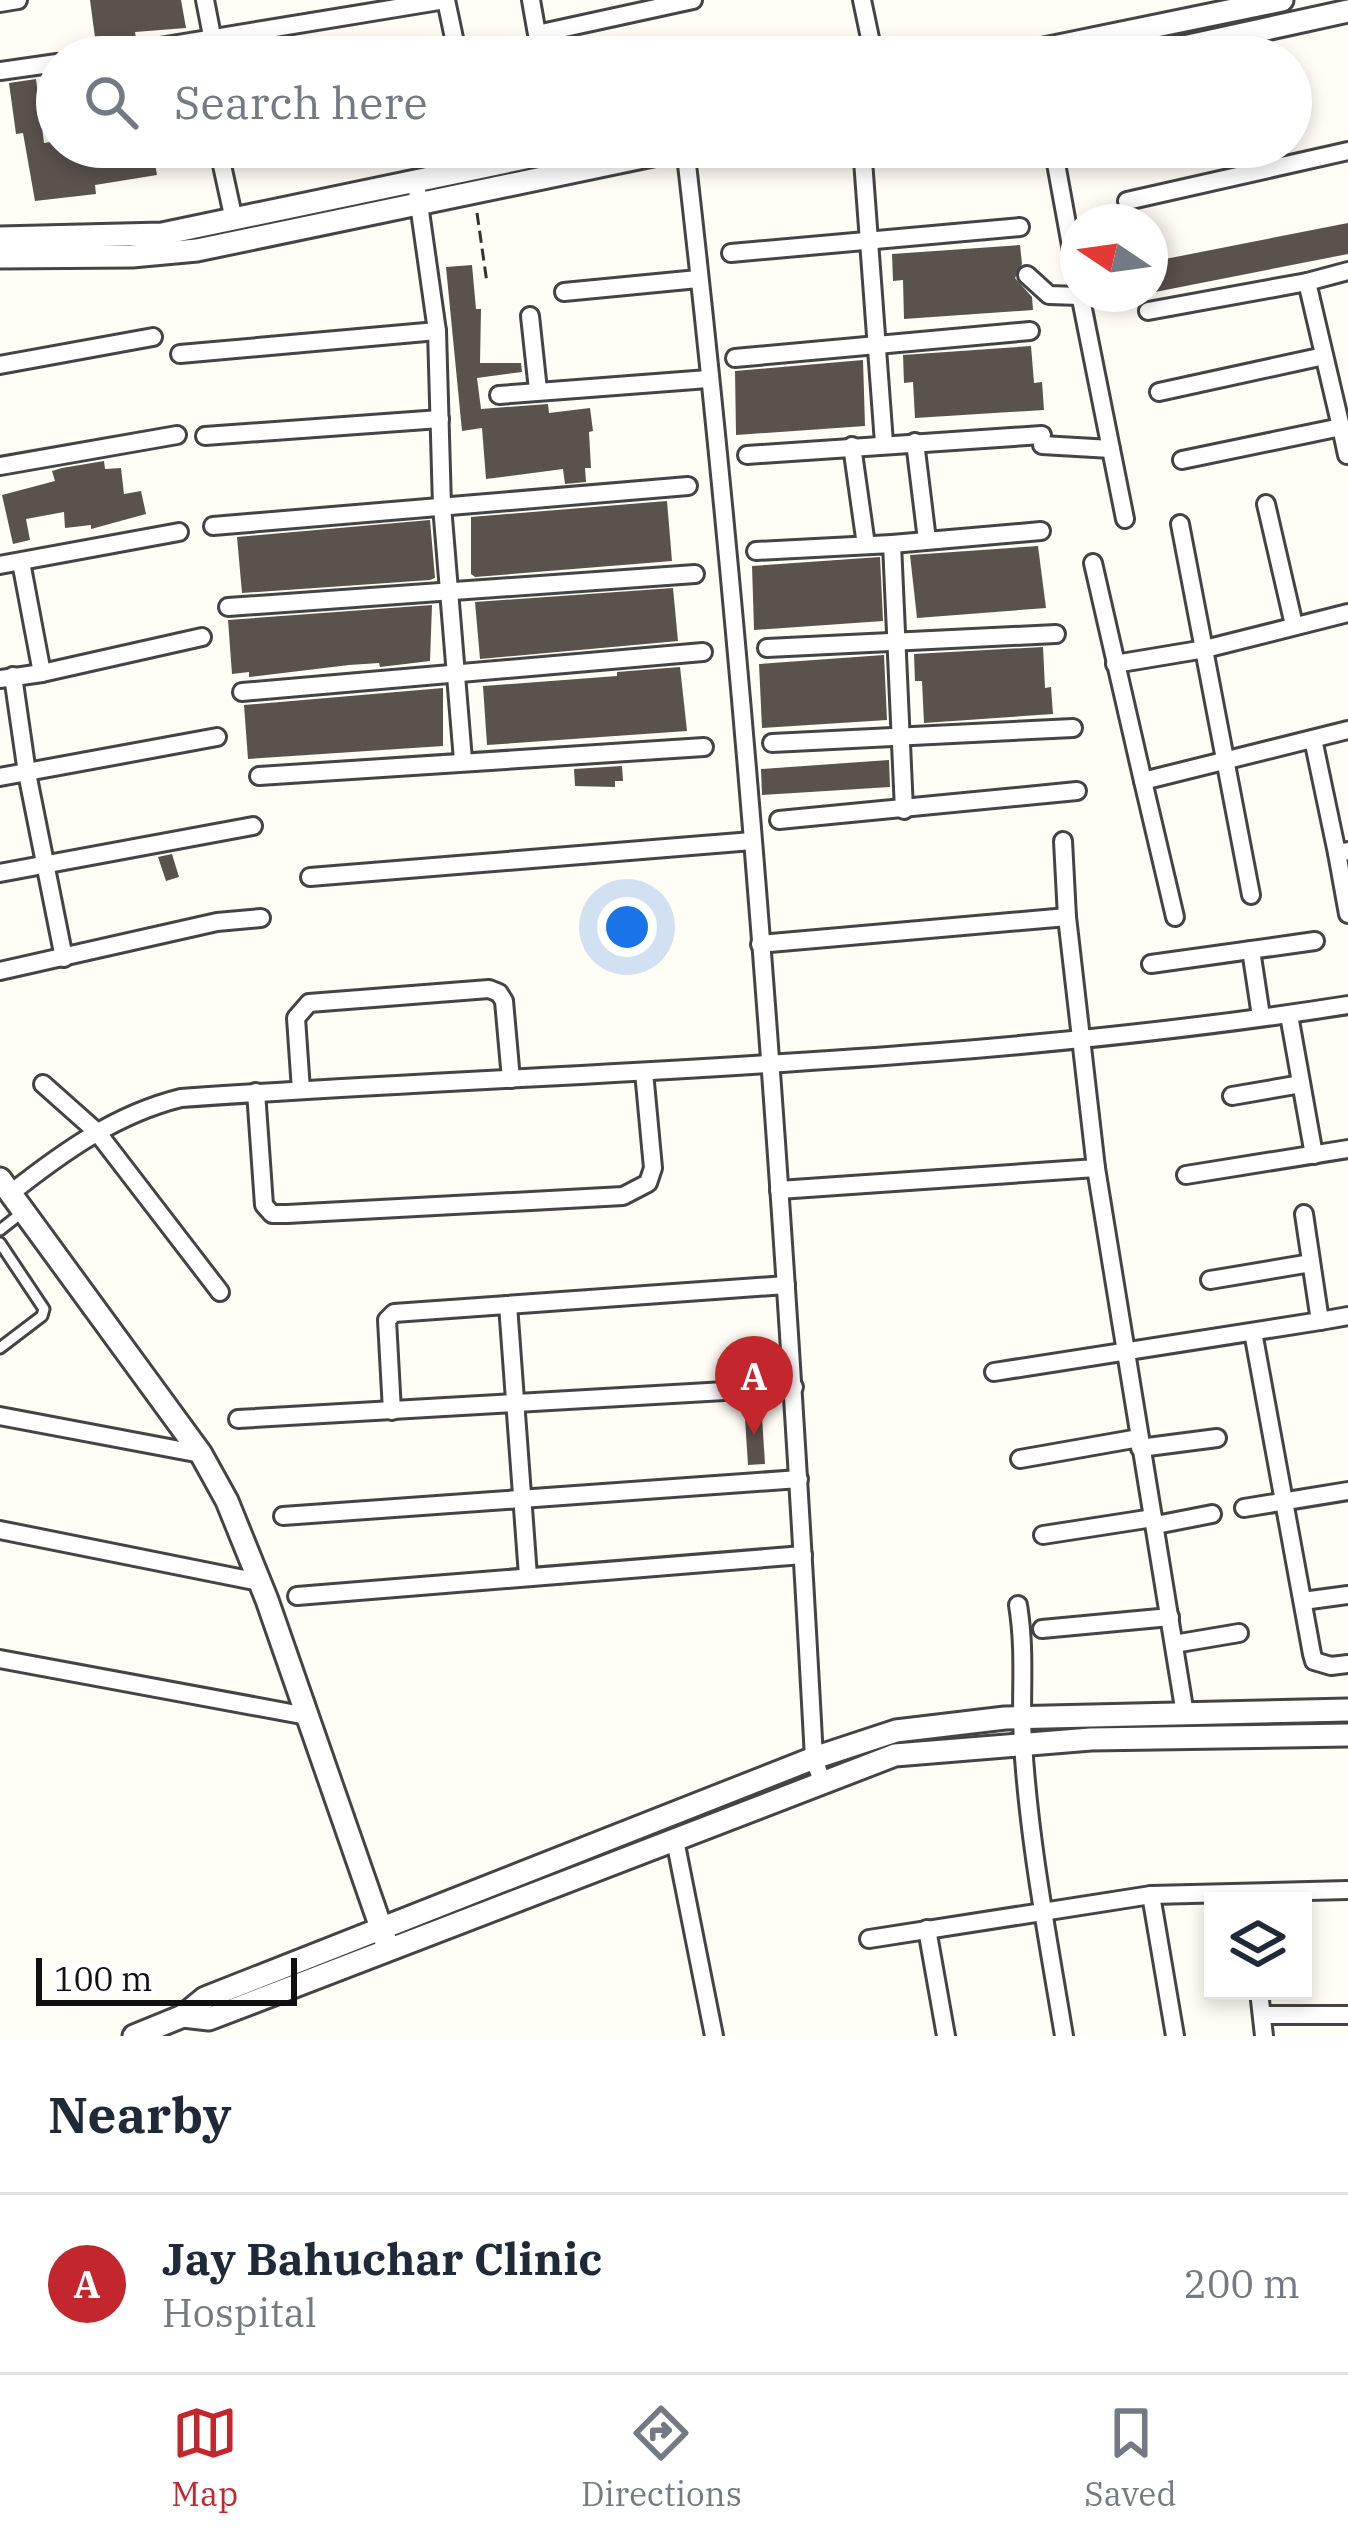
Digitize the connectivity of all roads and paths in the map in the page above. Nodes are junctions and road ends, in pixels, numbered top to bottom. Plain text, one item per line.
1 (18, 0) edge
2 (205, 0) edge
3 (446, 0) edge
4 (531, 0) edge
5 (693, 0) edge
6 (862, 0) edge
7 (1282, 0) edge
8 (0, 3) edge
9 (1210, 8) edge
10 (1348, 11) edge
11 (537, 34) joint
12 (203, 36) edge
13 (260, 36) edge
14 (454, 36) edge
15 (870, 36) edge
16 (1102, 36) edge
17 (1234, 36) edge
18 (36, 66) edge
19 (0, 71) edge
20 (1348, 151) edge
21 (1312, 159) edge
22 (222, 168) edge
23 (459, 168) edge
24 (592, 168) edge
25 (689, 168) edge
26 (863, 168) edge
27 (1056, 168) edge
28 (1273, 168) edge
29 (416, 192) junction
30 (474, 194) junction
31 (1127, 201) dead end
32 (1063, 204) edge
33 (233, 220) junction
34 (1020, 227) dead end
35 (0, 238) edge
36 (866, 241) junction
37 (731, 254) dead end
38 (0, 257) edge
39 (1348, 271) edge
40 (1027, 275) dead end
41 (698, 279) junction
42 (1306, 282) junction
43 (487, 283) dead end
44 (564, 292) dead end
45 (1060, 294) edge
46 (1168, 307) edge
47 (1083, 312) edge
48 (530, 316) dead end
49 (436, 331) junction
50 (1030, 331) dead end
51 (153, 337) dead end
52 (874, 346) junction
53 (180, 354) dead end
54 (1324, 356) junction
55 (735, 358) dead end
56 (0, 364) edge
57 (708, 379) junction
58 (538, 390) junction
59 (1159, 392) dead end
60 (499, 394) dead end
61 (440, 419) junction
62 (1341, 427) junction
63 (177, 435) dead end
64 (205, 436) dead end
65 (915, 442) junction
66 (884, 443) junction
67 (852, 446) junction
68 (1111, 449) junction
69 (1347, 454) edge
70 (747, 455) dead end
71 (1182, 460) dead end
72 (0, 466) edge
73 (688, 485) dead end
74 (1266, 504) dead end
75 (442, 506) junction
76 (1125, 520) dead end
77 (1180, 524) dead end
78 (213, 526) dead end
79 (1041, 531) dead end
80 (179, 532) dead end
81 (927, 540) junction
82 (892, 544) junction
83 (866, 545) junction
84 (756, 551) dead end
85 (21, 562) junction
86 (1094, 563) dead end
87 (0, 564) edge
88 (695, 574) dead end
89 (449, 590) junction
90 (228, 607) dead end
91 (1348, 613) edge
92 (1294, 625) junction
93 (1056, 634) dead end
94 (202, 637) dead end
95 (899, 640) junction
96 (767, 648) dead end
97 (1205, 649) junction
98 (703, 652) dead end
99 (1115, 664) junction
100 (42, 673) junction
101 (456, 674) junction
102 (7, 677) edge
103 (242, 692) dead end
104 (1072, 728) dead end
105 (1348, 730) edge
106 (217, 737) dead end
107 (900, 739) junction
108 (1312, 739) junction
109 (772, 743) dead end
110 (704, 747) dead end
111 (1226, 758) junction
112 (463, 760) junction
113 (27, 772) junction
114 (259, 776) dead end
115 (0, 777) edge
116 (1143, 781) junction
117 (1078, 790) dead end
118 (904, 810) junction
119 (779, 820) dead end
120 (253, 826) dead end
121 (752, 841) junction
122 (1064, 842) dead end
123 (1342, 852) edge
124 (45, 865) junction
125 (0, 873) edge
126 (310, 877) dead end
127 (1251, 895) dead end
128 (1348, 914) edge
129 (1067, 917) junction
130 (1175, 917) dead end
131 (261, 918) dead end
132 (1315, 941) dead end
133 (760, 944) junction
134 (1251, 950) junction
135 (64, 958) junction
136 (1151, 964) dead end
137 (0, 971) edge
138 (1348, 1005) edge
139 (1288, 1015) junction
140 (1261, 1016) junction
141 (1082, 1040) junction
142 (770, 1064) junction
143 (644, 1072) junction
144 (511, 1079) junction
145 (43, 1084) dead end
146 (1301, 1084) junction
147 (302, 1090) junction
148 (256, 1092) junction
149 (1232, 1096) dead end
150 (97, 1132) junction
151 (1348, 1149) edge
152 (1314, 1155) junction
153 (1096, 1168) junction
154 (1186, 1175) dead end
155 (779, 1190) junction
156 (12, 1194) edge
157 (1304, 1214) dead end
158 (0, 1230) edge
159 (0, 1243) edge
160 (1311, 1263) junction
161 (1210, 1280) dead end
162 (786, 1285) junction
163 (220, 1292) dead end
164 (508, 1305) junction
165 (1348, 1316) edge
166 (1320, 1322) junction
167 (1253, 1332) junction
168 (0, 1348) edge
169 (1126, 1354) junction
170 (994, 1372) dead end
171 (794, 1387) junction
172 (515, 1405) junction
173 (392, 1411) junction
174 (0, 1415) edge
175 (238, 1419) dead end
176 (1217, 1438) dead end
177 (1140, 1443) junction
178 (201, 1454) junction
179 (1020, 1459) dead end
180 (799, 1479) junction
181 (1348, 1491) edge
182 (1286, 1500) junction
183 (522, 1501) junction
184 (1244, 1508) dead end
185 (1212, 1514) dead end
186 (283, 1516) dead end
187 (1155, 1521) junction
188 (0, 1530) edge
189 (1042, 1535) dead end
190 (803, 1555) junction
191 (528, 1576) junction
192 (259, 1582) junction
193 (1348, 1594) edge
194 (297, 1596) dead end
195 (1303, 1601) junction
196 (1018, 1605) dead end
197 (1170, 1617) junction
198 (1042, 1629) dead end
199 (1239, 1633) dead end
200 (1174, 1644) junction
201 (0, 1659) edge
202 (1348, 1664) edge
203 (1348, 1711) edge
204 (1185, 1714) junction
205 (307, 1716) junction
206 (1022, 1718) junction
207 (1348, 1735) edge
208 (1023, 1743) junction
209 (814, 1759) junction
210 (822, 1782) junction
211 (675, 1840) junction
212 (1348, 1890) edge
213 (1312, 1892) edge
214 (1151, 1895) junction
215 (1204, 1896) edge
216 (1043, 1910) junction
217 (927, 1929) junction
218 (869, 1939) dead end
219 (385, 1940) junction
220 (1260, 2000) edge
221 (1262, 2015) junction
222 (1348, 2015) edge
223 (183, 2016) junction
224 (211, 2028) edge
225 (134, 2036) edge
226 (714, 2036) edge
227 (946, 2036) edge
228 (1064, 2036) edge
229 (1175, 2036) edge
230 (1264, 2036) edge

1 - 8 street
2 - 12 street
3 - 13 street
3 - 14 street
4 - 11 street
5 - 11 street
6 - 15 street
7 - 9 street
9 - 16 street
10 - 17 street
18 - 19 street
20 - 21 street
22 - 33 street
23 - 29 street
24 - 30 street
25 - 41 street
26 - 36 street
27 - 32 street
28 - 31 street
29 - 30 street
29 - 33 street
29 - 38 street
29 - 49 street
30 - 43 path
33 - 35 street
34 - 36 street
36 - 37 street
36 - 52 street
39 - 42 street
40 - 45 street
41 - 44 street
41 - 57 street
42 - 46 street
42 - 54 street
47 - 68 street
48 - 58 street
49 - 53 street
49 - 61 street
50 - 52 street
51 - 56 street
52 - 55 street
52 - 66 street
54 - 59 street
54 - 62 street
57 - 58 street
57 - 121 street
58 - 60 street
61 - 64 street
61 - 75 street
62 - 69 street
62 - 71 street
63 - 72 street
65 - 66 street
65 - 68 street
65 - 81 street
66 - 67 street
67 - 70 street
67 - 83 street
68 - 76 street
73 - 75 street
74 - 92 street
75 - 78 street
75 - 89 street
77 - 97 street
79 - 81 street
80 - 85 street
81 - 82 street
82 - 83 street
82 - 95 street
83 - 84 street
85 - 87 street
85 - 100 street
86 - 99 street
88 - 89 street
89 - 90 street
89 - 101 street
91 - 92 street
92 - 97 street
93 - 95 street
94 - 100 street
95 - 96 street
95 - 107 street
97 - 99 street
97 - 111 street
98 - 101 street
99 - 116 street
100 - 102 street
101 - 103 street
101 - 112 street
102 - 113 street
104 - 107 street
105 - 108 street
106 - 113 street
107 - 109 street
107 - 118 street
108 - 111 street
108 - 123 street
110 - 112 street
111 - 116 street
111 - 127 street
112 - 114 street
113 - 115 street
113 - 124 street
116 - 130 street
117 - 118 street
118 - 119 street
120 - 124 street
121 - 126 street
121 - 133 street
122 - 129 street
123 - 128 street
124 - 125 street
124 - 135 street
129 - 133 street
129 - 141 street
131 - 135 street
132 - 134 street
133 - 142 street
134 - 136 street
134 - 140 street
135 - 137 street
138 - 139 street
139 - 140 street
139 - 146 street
140 - 141 street
141 - 142 street
141 - 153 street
142 - 143 street
142 - 155 street
143 - 144 street
143 - 148 street
144 - 147 street
144 - 147 street
145 - 150 street
146 - 149 street
146 - 152 street
147 - 148 street
148 - 150 street
150 - 156 street
150 - 163 street
151 - 152 street
152 - 154 street
153 - 155 street
153 - 169 street
155 - 162 street
156 - 158 lane
156 - 178 street
157 - 160 street
159 - 168 lane
160 - 161 street
160 - 166 street
162 - 164 street
162 - 171 street
164 - 172 street
164 - 173 street
165 - 166 street
166 - 167 street
167 - 169 street
167 - 182 street
169 - 170 street
169 - 177 street
171 - 172 street
171 - 180 street
172 - 173 street
172 - 183 street
173 - 175 street
174 - 178 street
176 - 177 street
177 - 179 street
177 - 187 street
178 - 192 street
180 - 183 street
180 - 190 street
181 - 182 street
182 - 184 street
182 - 195 street
183 - 186 street
183 - 191 street
185 - 187 street
187 - 189 street
187 - 197 street
188 - 192 street
190 - 191 street
190 - 209 street
191 - 194 street
192 - 205 street
193 - 195 street
195 - 202 street
196 - 206 street
197 - 198 street
197 - 200 street
199 - 200 street
200 - 204 street
201 - 205 street
203 - 204 street
204 - 206 street
205 - 219 street
206 - 208 street
206 - 209 street
207 - 208 street
208 - 210 street
208 - 216 street
209 - 210 street
209 - 219 street
210 - 211 street
211 - 219 street
211 - 226 street
212 - 213 street
214 - 215 street
214 - 216 street
214 - 229 street
216 - 217 street
216 - 228 street
217 - 218 street
217 - 227 street
219 - 223 street
219 - 224 street
220 - 221 street
221 - 222 street
221 - 230 street
223 - 224 street
223 - 225 street

